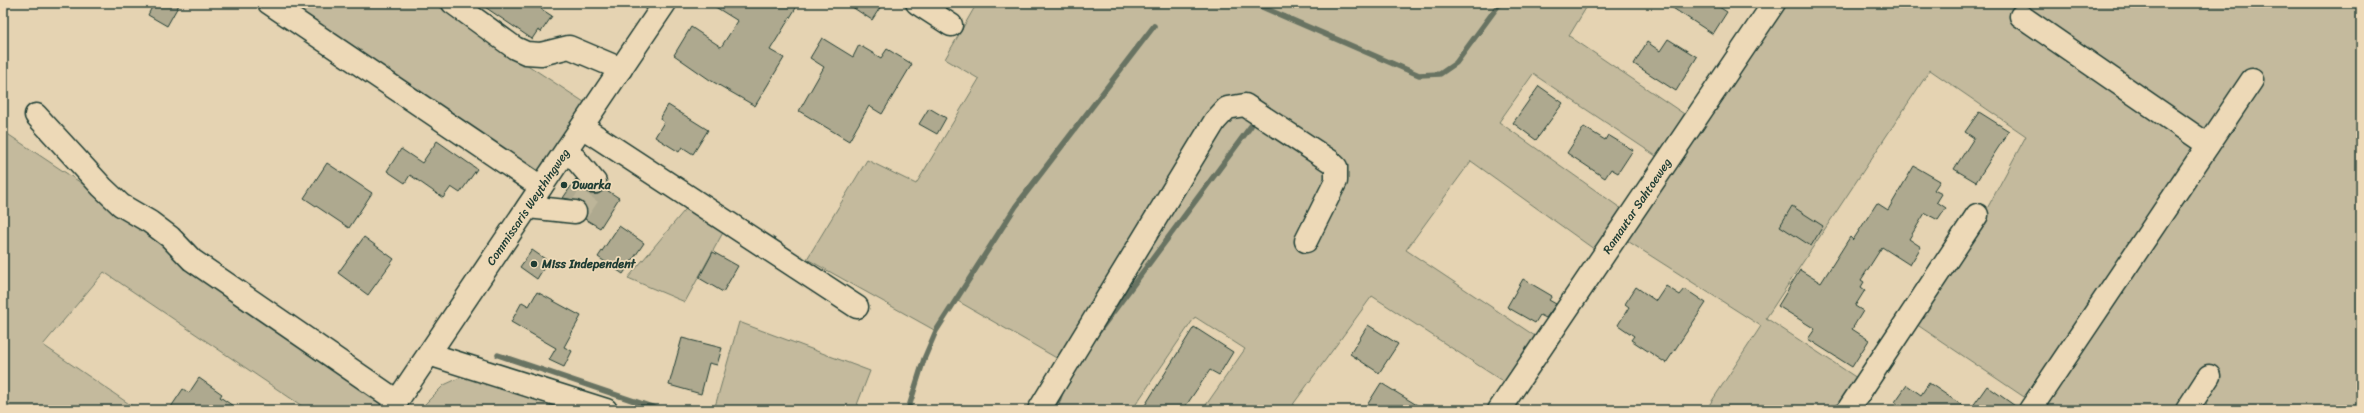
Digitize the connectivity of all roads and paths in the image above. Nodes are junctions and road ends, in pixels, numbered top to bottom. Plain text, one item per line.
1 (269, 3) edge
2 (453, 3) edge
3 (665, 3) edge
4 (917, 3) edge
5 (1774, 3) edge
6 (2021, 16) dead end
7 (951, 25) dead end
8 (621, 69) junction
9 (2252, 80) dead end
10 (36, 115) dead end
11 (582, 127) junction
12 (2208, 145) junction
13 (567, 148) junction
14 (595, 182) dead end
15 (541, 187) junction
16 (528, 207) junction
17 (575, 212) dead end
18 (1977, 215) dead end
19 (1306, 241) dead end
20 (857, 307) dead end
21 (429, 354) junction
22 (2209, 376) dead end
23 (394, 406) edge
24 (606, 410) edge
25 (1039, 410) edge
26 (1499, 410) edge
27 (1848, 410) edge
28 (2030, 410) edge
29 (2186, 410) edge

1 - 15 street
2 - 8 street
3 - 8 street, Commissaris Weythingweg
4 - 7 street
5 - 26 street, Ramautar Sahtoeweg
6 - 12 street
8 - 11 street, Commissaris Weythingweg
9 - 12 street
10 - 23 street
11 - 13 street, Commissaris Weythingweg
11 - 20 street
12 - 28 street
13 - 14 street
13 - 15 street, Commissaris Weythingweg
15 - 16 street, Commissaris Weythingweg
16 - 17 street
16 - 21 street, Commissaris Weythingweg
18 - 27 street
19 - 25 street
21 - 23 street, Commissaris Weythingweg
21 - 24 street
22 - 29 street

